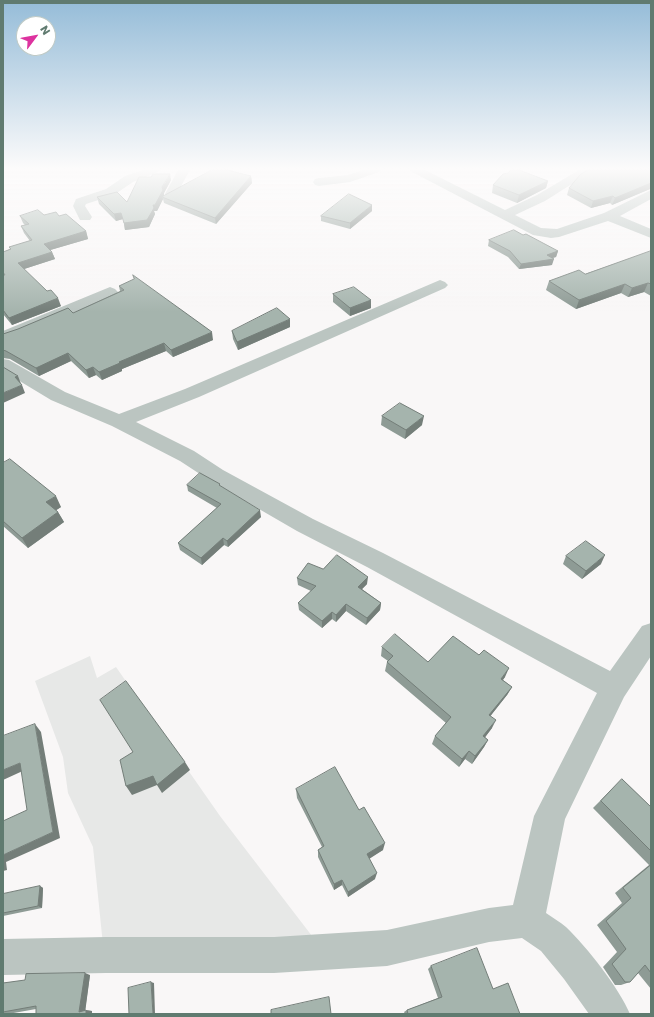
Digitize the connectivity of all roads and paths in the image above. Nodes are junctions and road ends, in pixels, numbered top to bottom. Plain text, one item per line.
1 (510, 217) edge
2 (605, 217) edge
3 (612, 217) edge
4 (651, 234) edge
5 (440, 285) dead end
6 (110, 292) dead end
7 (3, 337) edge
8 (4, 365) edge
9 (119, 421) junction
10 (651, 634) edge
11 (614, 688) junction
12 (527, 920) junction
13 (3, 957) edge
14 (611, 1014) edge

1 - 2 street
3 - 4 street
5 - 9 street
6 - 7 street
8 - 9 street
9 - 11 street
10 - 11 street
11 - 12 street
12 - 13 street
12 - 14 street

